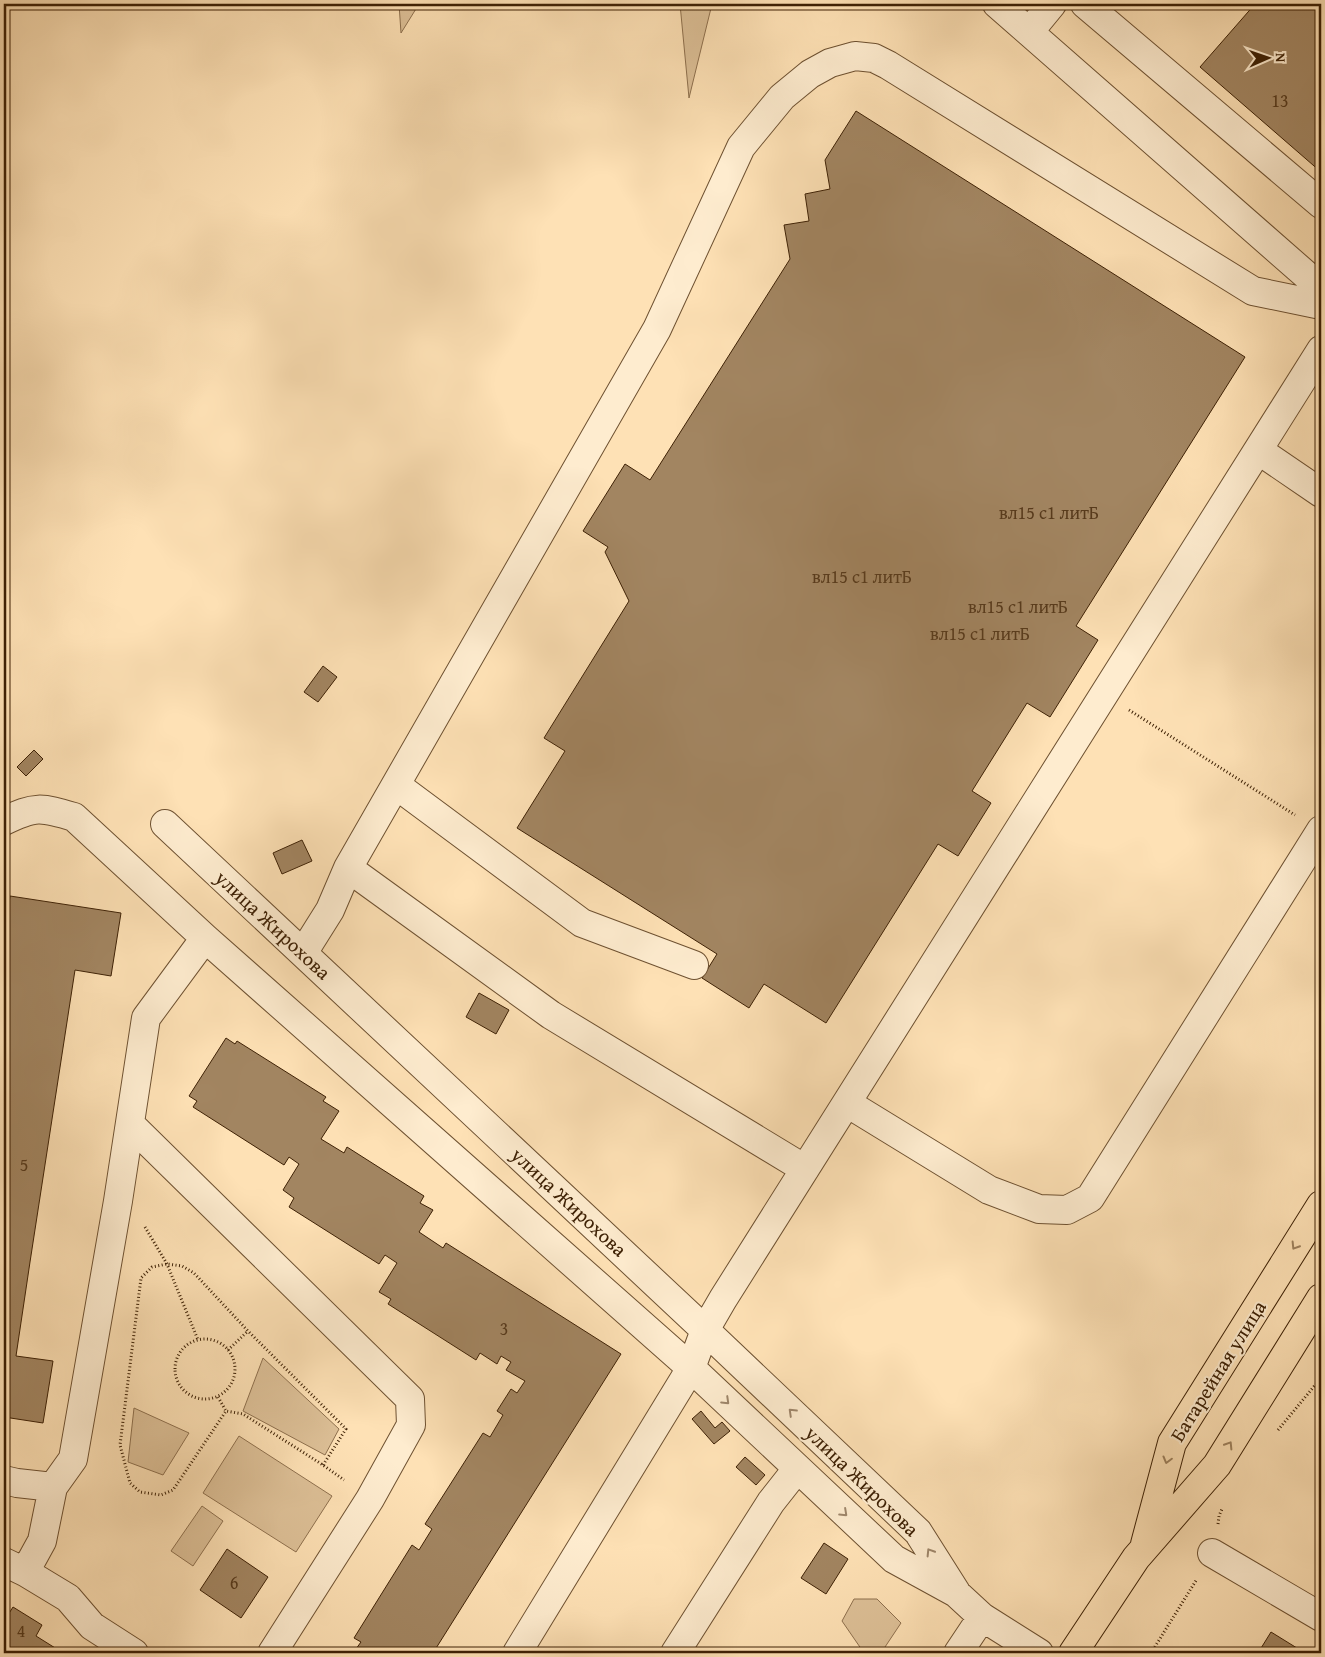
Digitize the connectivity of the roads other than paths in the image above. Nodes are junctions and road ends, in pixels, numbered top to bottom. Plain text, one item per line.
1 (997, 4) edge
2 (1052, 4) edge
3 (1085, 4) edge
4 (1028, 32) junction
5 (1321, 204) edge
6 (1321, 288) edge
7 (1321, 305) edge
8 (1321, 350) edge
9 (1258, 450) junction
10 (1321, 493) edge
11 (396, 785) junction
12 (4, 821) edge
13 (165, 824) dead end
14 (1321, 831) edge
15 (348, 868) junction
16 (205, 938) junction
17 (303, 953) junction
18 (694, 965) dead end
19 (847, 1103) junction
20 (130, 1124) junction
21 (804, 1169) junction
22 (1321, 1205) edge
23 (1321, 1298) edge
24 (705, 1330) junction
25 (691, 1368) junction
26 (797, 1469) junction
27 (4, 1480) edge
28 (53, 1488) junction
29 (1143, 1550) junction
30 (1212, 1553) road end
31 (14, 1567) edge
32 (956, 1594) junction
33 (982, 1617) junction
34 (1321, 1617) edge
35 (134, 1653) edge
36 (272, 1653) edge
37 (517, 1653) edge
38 (675, 1653) edge
39 (958, 1653) edge
40 (1039, 1653) edge
41 (1073, 1653) edge

1 - 4 street
2 - 4 street
3 - 5 street
4 - 6 street
7 - 11 street
8 - 9 street
9 - 10 street
9 - 19 street
11 - 15 street
11 - 18 street
12 - 16 street, улица Жирохова
13 - 17 street, улица Жирохова
14 - 19 street
15 - 17 street
15 - 21 street
16 - 20 street
16 - 25 street, улица Жирохова
17 - 24 street, улица Жирохова
19 - 21 street
20 - 28 street
20 - 36 street
21 - 24 street
22 -> 29 main road, Батарейная улица
29 -> 23 main road, Батарейная улица
24 - 25 street
32 -> 24 street, улица Жирохова
25 -> 26 street, улица Жирохова
25 - 37 street
26 -> 32 street, улица Жирохова
26 - 38 street
27 - 28 street
28 - 31 street
29 - 41 main road, Батарейная улица
30 - 34 street
31 - 35 street
32 - 33 street, улица Жирохова
33 - 39 street
33 - 40 street, улица Жирохова

